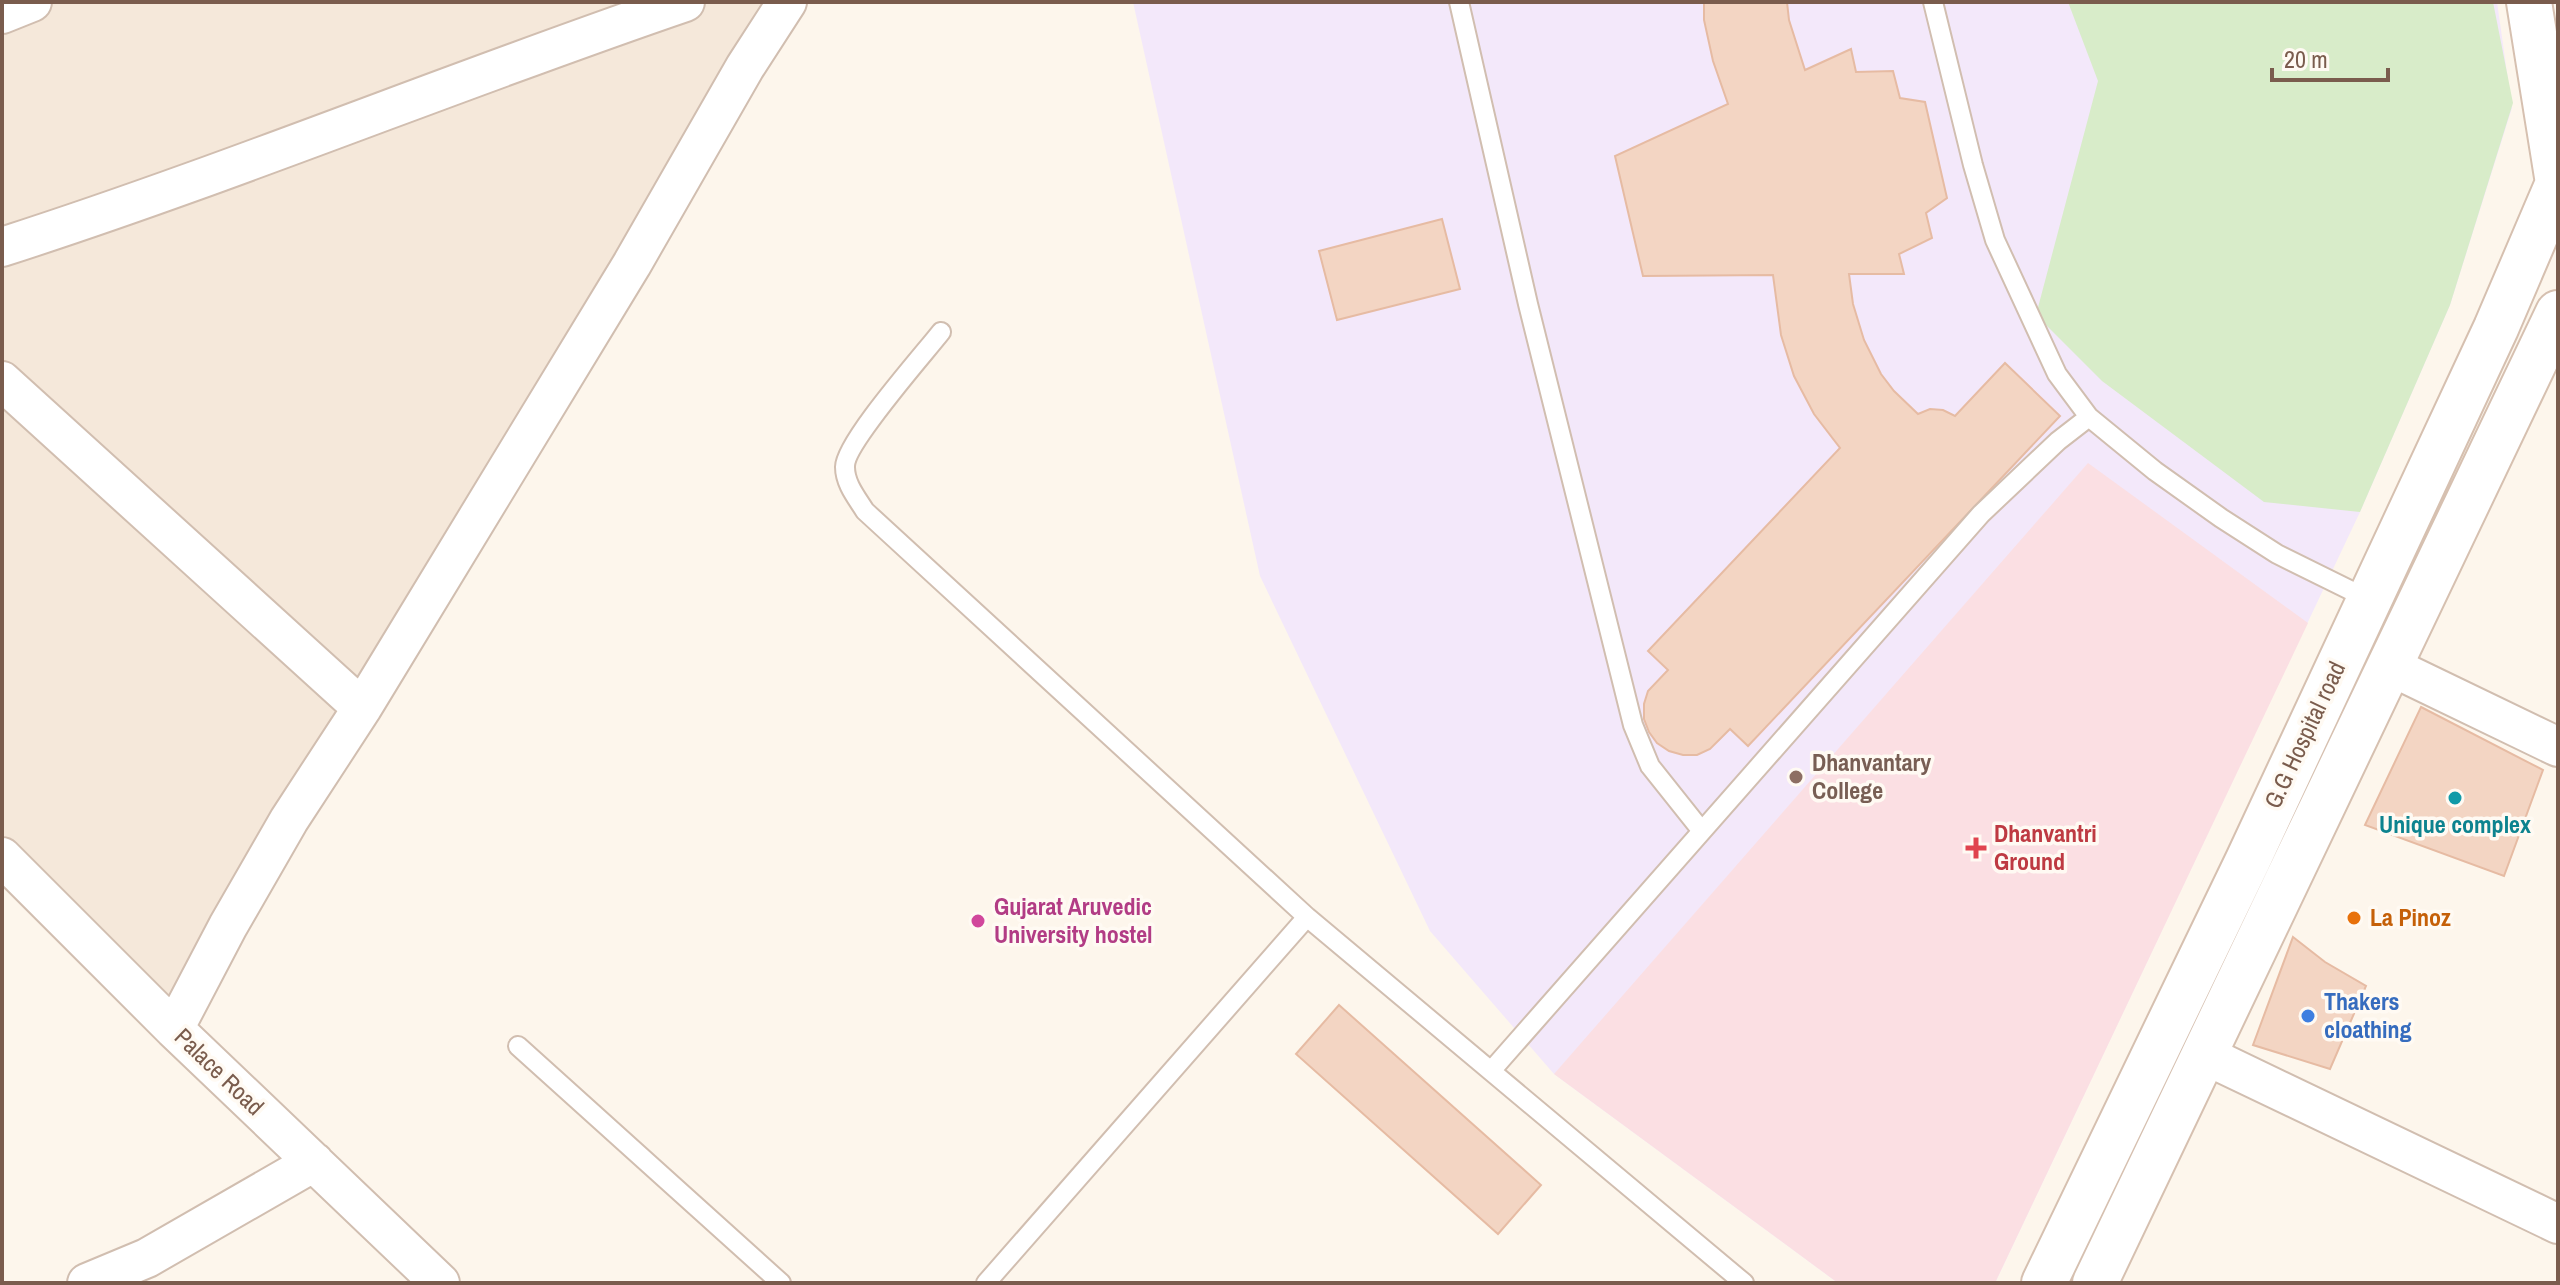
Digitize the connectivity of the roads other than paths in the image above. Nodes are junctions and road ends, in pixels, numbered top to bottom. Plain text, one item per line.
1 (32, 2) edge
2 (685, 2) edge
3 (787, 2) edge
4 (1459, 2) edge
5 (1933, 2) edge
6 (2529, 2) edge
7 (2, 14) edge
8 (2558, 183) edge
9 (2, 247) edge
10 (2558, 313) edge
11 (941, 332) dead end
12 (2, 381) edge
13 (2089, 417) junction
14 (2368, 599) junction
15 (2390, 666) junction
16 (362, 708) junction
17 (2558, 747) edge
18 (1701, 830) junction
19 (2, 857) edge
20 (1307, 917) junction
21 (174, 1029) junction
22 (518, 1046) dead end
23 (2203, 1054) junction
24 (1491, 1071) junction
25 (314, 1162) junction
26 (2558, 1224) edge
27 (1732, 1279) edge
28 (87, 1283) edge
29 (440, 1283) edge
30 (781, 1283) edge
31 (986, 1283) edge
32 (2044, 1283) edge
33 (2095, 1283) edge

1 - 7 street
2 - 9 street
3 - 16 street
4 - 18 lane
5 - 13 lane
6 - 8 main road
8 - 14 main road, G.G Hospital road
10 - 15 main road, G.G Hospital road
11 - 20 lane
12 - 16 street
13 - 14 lane
13 - 18 lane
14 - 32 main road, G.G Hospital road
15 - 17 street
15 - 23 main road, G.G Hospital road
16 - 21 street
18 - 24 lane
19 - 21 street, Palace Road
20 - 24 lane
20 - 31 lane
21 - 25 street, Palace Road
22 - 30 lane
23 - 26 street
23 - 33 main road, G.G Hospital road
24 - 27 lane
25 - 28 street
25 - 29 street, Palace Road

